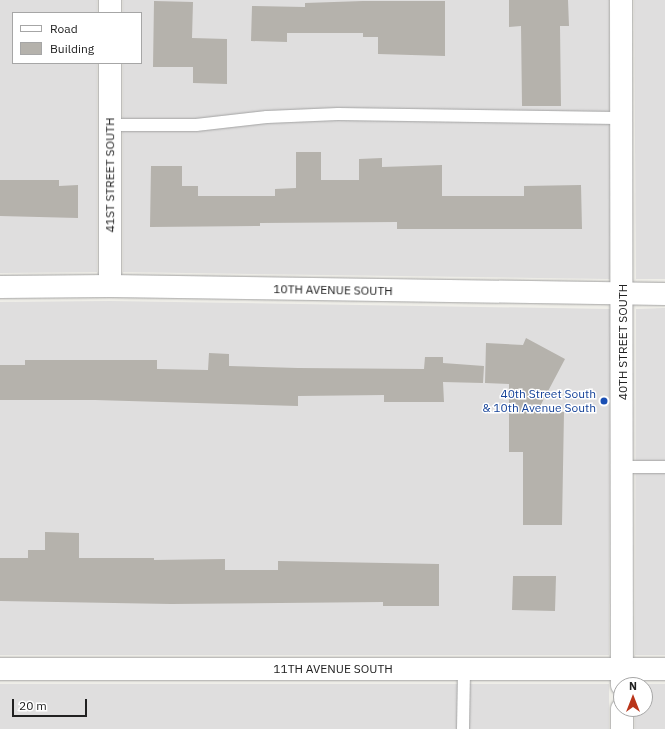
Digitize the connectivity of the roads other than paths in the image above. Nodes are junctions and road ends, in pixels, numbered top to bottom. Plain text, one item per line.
1 (110, 0) edge
2 (622, 0) edge
3 (110, 12) edge
4 (110, 64) edge
5 (622, 118) junction
6 (110, 125) junction
7 (110, 286) junction
8 (0, 287) edge
9 (623, 294) junction
10 (665, 294) edge
11 (622, 467) junction
12 (665, 467) edge
13 (0, 669) edge
14 (464, 669) junction
15 (665, 669) edge
16 (622, 677) edge
17 (622, 717) edge
18 (463, 729) edge
19 (622, 729) edge

1 - 3 street
2 - 5 street, 40TH STREET SOUTH
4 - 6 street, 41ST STREET SOUTH
5 - 6 lane
5 - 9 street, 40TH STREET SOUTH
6 - 7 street, 41ST STREET SOUTH
7 - 8 street, 10TH AVENUE SOUTH
7 - 9 street, 10TH AVENUE SOUTH
9 - 10 street, 10TH AVENUE SOUTH
9 - 11 street, 40TH STREET SOUTH
11 - 12 lane
11 - 16 street, 40TH STREET SOUTH
13 - 14 street, 11TH AVENUE SOUTH
14 - 16 street, 11TH AVENUE SOUTH
14 - 18 lane
15 - 16 street, 11TH AVENUE SOUTH
17 - 19 street

